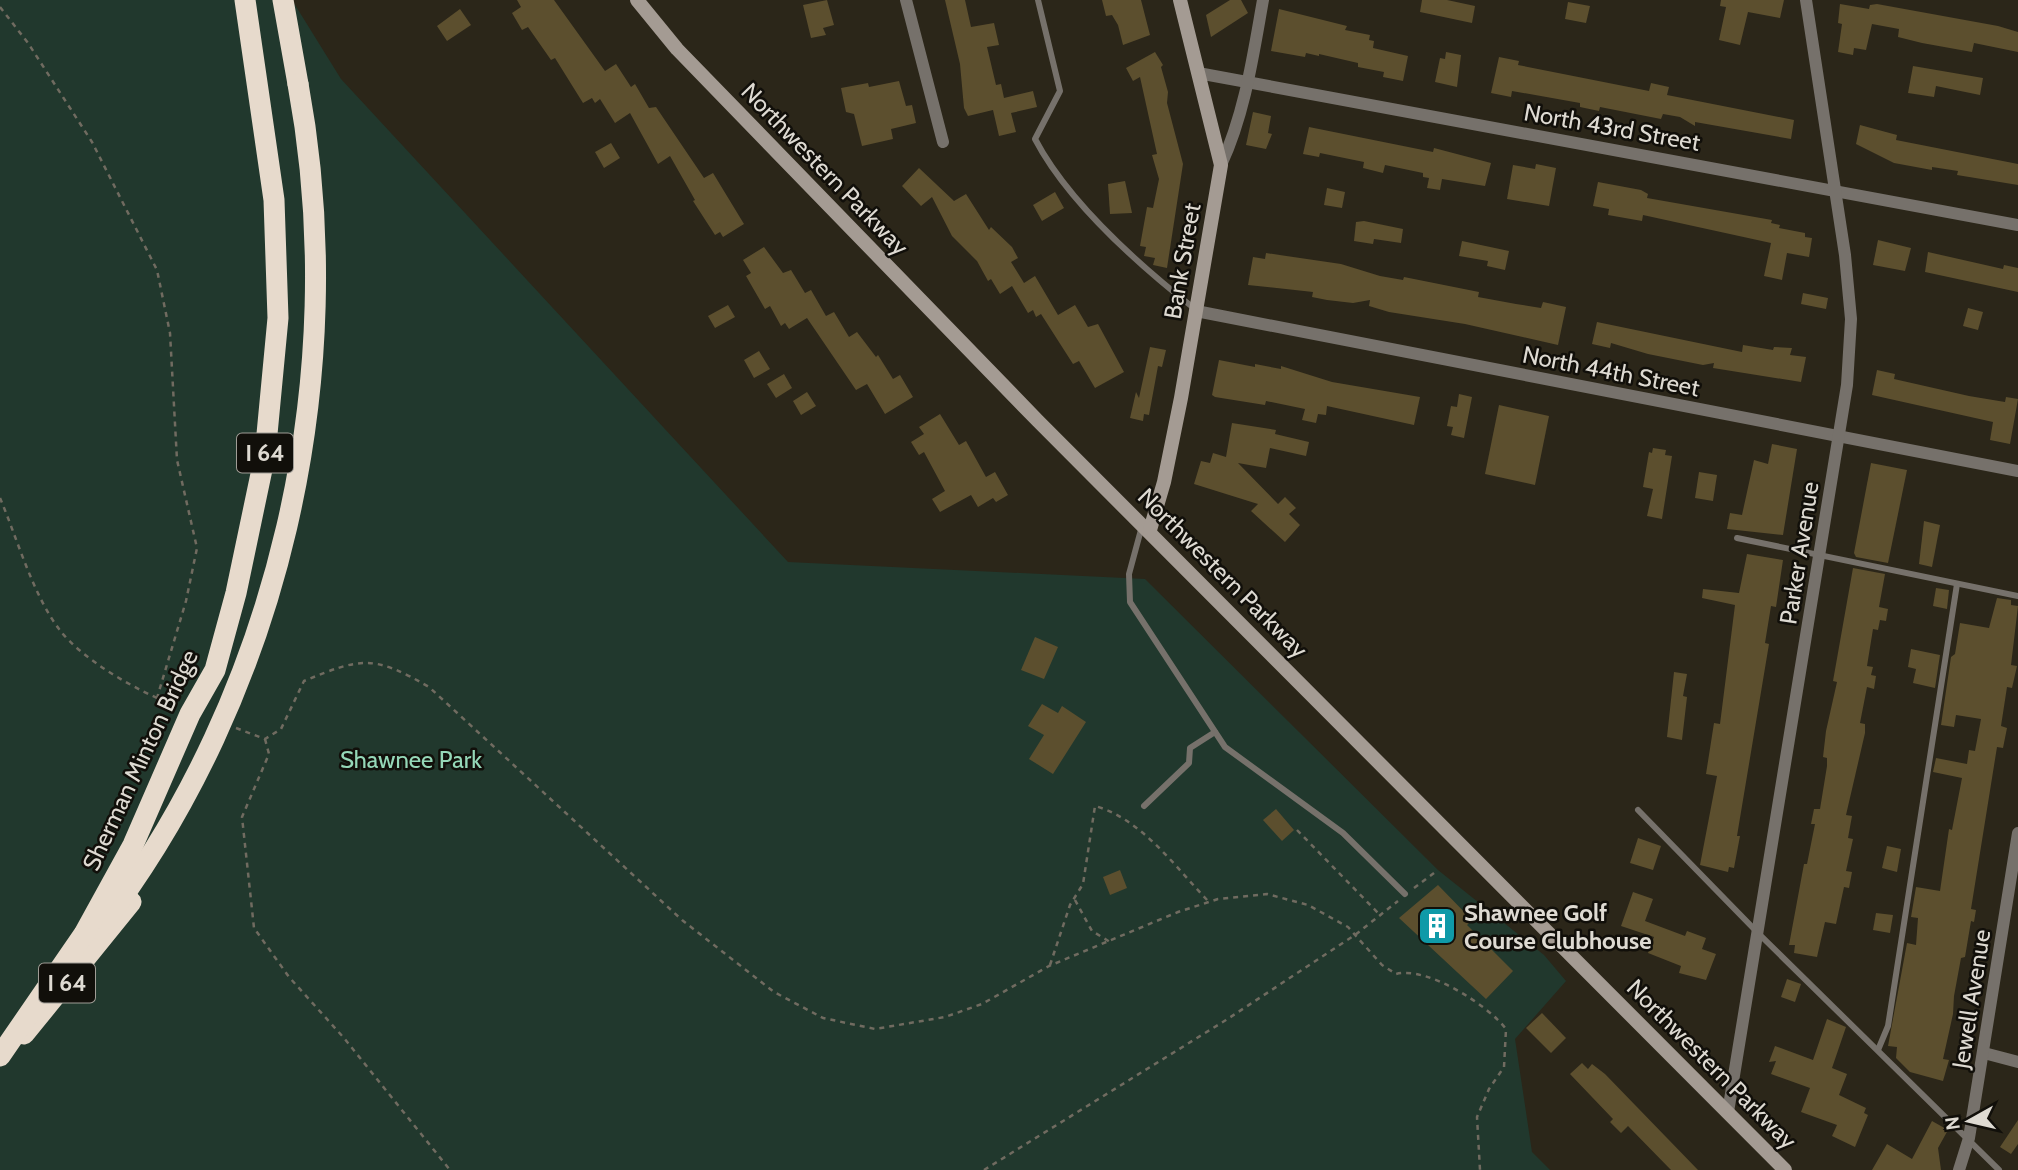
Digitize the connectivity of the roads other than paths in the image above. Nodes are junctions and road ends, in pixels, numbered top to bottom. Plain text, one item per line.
1 (245, 0) edge
2 (283, 0) edge
3 (294, 0) edge
4 (637, 0) edge
5 (906, 0) edge
6 (1038, 0) edge
7 (1180, 0) edge
8 (1263, 0) edge
9 (1806, 0) edge
10 (1198, 73) junction
11 (1248, 81) junction
12 (304, 83) junction
13 (943, 142) dead end
14 (1221, 165) junction
15 (1836, 189) junction
16 (2018, 225) edge
17 (1196, 311) junction
18 (1839, 438) junction
19 (2018, 471) edge
20 (1147, 526) junction
21 (1737, 538) dead end
22 (1820, 556) junction
23 (1957, 584) junction
24 (2018, 596) edge
25 (1215, 732) junction
26 (1144, 806) dead end
27 (1638, 810) dead end
28 (2018, 833) edge
29 (2014, 888) edge
30 (1405, 894) road end
31 (1759, 934) junction
32 (0, 1049) edge
33 (1878, 1050) junction
34 (1984, 1053) junction
35 (0, 1056) edge
36 (0, 1062) edge
37 (2018, 1062) edge
38 (1727, 1112) junction
39 (1969, 1138) junction
40 (1785, 1170) edge
41 (1959, 1170) edge
42 (1999, 1170) edge

1 - 35 highway, Sherman Minton Bridge / I 64, bridge
2 - 12 highway
3 - 12 highway, I 64
4 - 20 street, Northwestern Parkway
5 - 13 street
6 - 17 lane
7 - 10 street, Bank Street
8 - 11 street
9 - 15 street, Parker Avenue
10 - 11 street, North 43rd Street
10 - 14 street, Bank Street
11 - 14 street
11 - 15 street, North 43rd Street
12 - 32 highway, bridge
12 - 36 highway, I 64, bridge
14 - 17 street, Bank Street
15 - 16 street, North 43rd Street
15 - 18 street, Parker Avenue
17 - 18 street, North 44th Street
17 - 20 street, Bank Street
18 - 19 street, North 44th Street
18 - 22 street, Parker Avenue
20 - 25 lane
20 - 38 street, Northwestern Parkway
21 - 22 lane
22 - 23 lane
22 - 31 street, Parker Avenue
23 - 24 lane
23 - 33 lane
25 - 26 lane
25 - 30 lane
27 - 31 lane
28 - 29 street, Jewell Avenue
29 - 34 street, Jewell Avenue
31 - 33 lane
31 - 38 street, Parker Avenue
33 - 39 lane
34 - 37 street
34 - 39 street, Jewell Avenue
38 - 40 street, Northwestern Parkway
39 - 41 street, Jewell Avenue
39 - 42 lane

